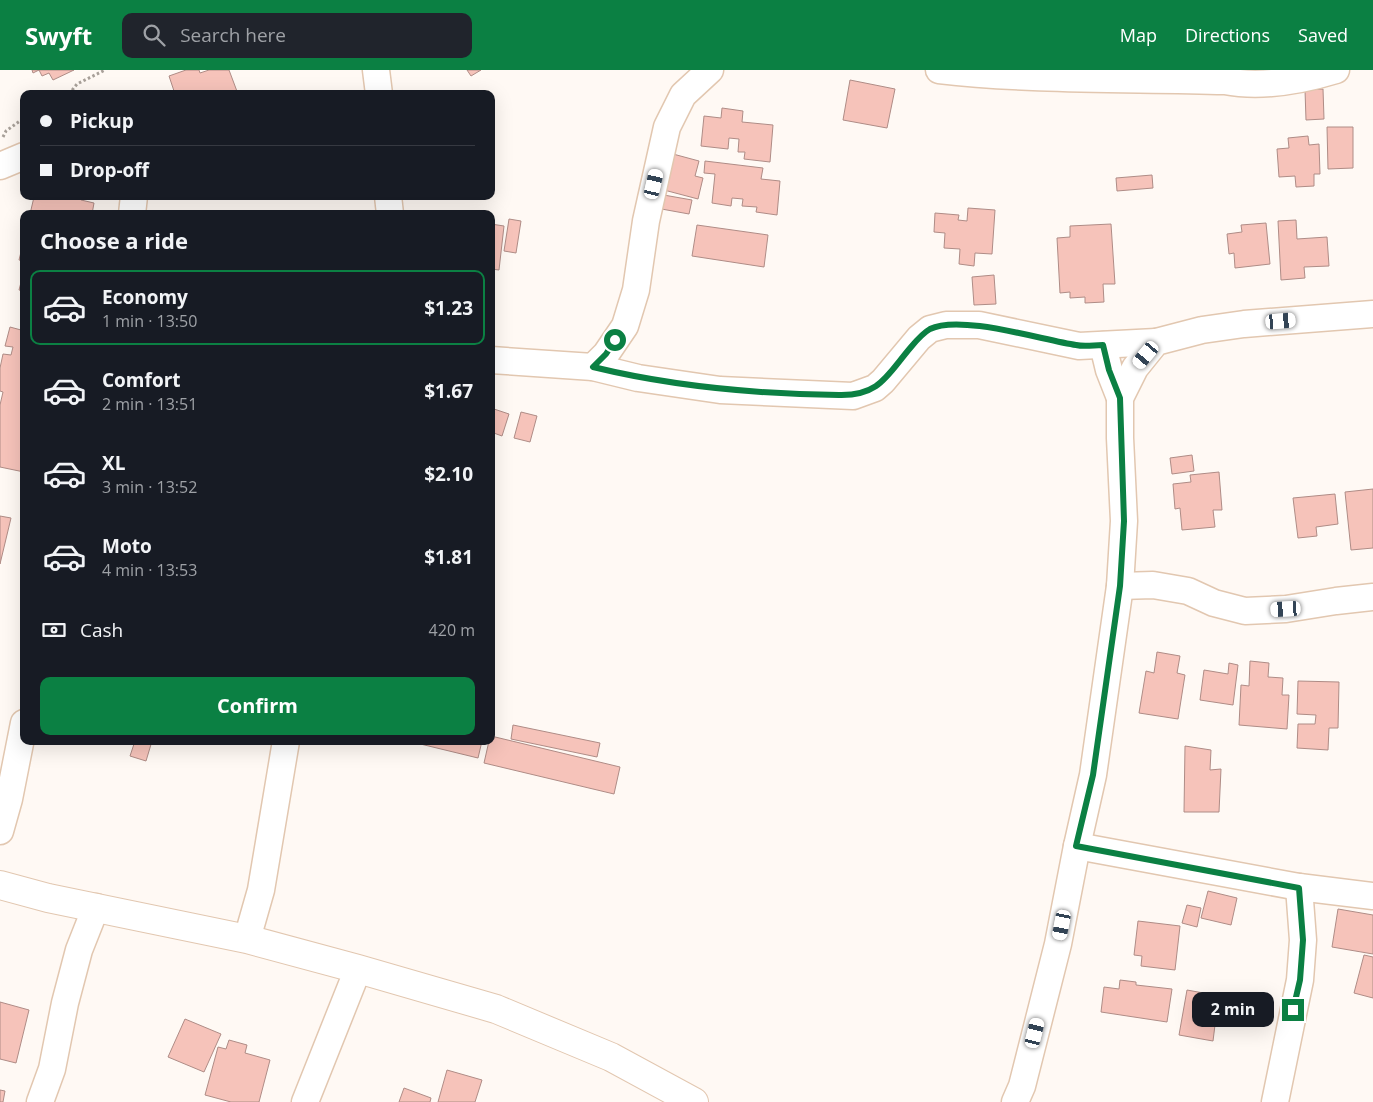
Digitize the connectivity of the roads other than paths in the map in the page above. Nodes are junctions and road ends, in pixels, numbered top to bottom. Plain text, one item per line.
1 (376, 70) edge
2 (710, 70) edge
3 (940, 70) edge
4 (1336, 70) edge
5 (378, 90) edge
6 (20, 158) edge
7 (0, 166) edge
8 (1373, 314) edge
9 (1156, 342) junction
10 (1103, 345) junction
11 (495, 360) edge
12 (593, 367) junction
13 (1120, 398) junction
14 (1120, 586) junction
15 (1373, 597) edge
16 (20, 743) edge
17 (285, 745) edge
18 (0, 831) edge
19 (1076, 846) junction
20 (0, 885) edge
21 (1299, 888) junction
22 (1373, 896) edge
23 (96, 907) junction
24 (247, 939) junction
25 (358, 969) junction
26 (40, 1102) edge
27 (305, 1102) edge
28 (694, 1102) edge
29 (1015, 1102) edge
30 (1275, 1102) edge

1 - 5 street
2 - 12 street
3 - 4 street
6 - 7 street
8 - 9 street
9 - 10 street
9 - 13 street
10 - 12 street
10 - 13 street
11 - 12 street
13 - 14 street
14 - 15 street
14 - 19 street
16 - 18 street
17 - 24 street
19 - 21 street
19 - 29 street
20 - 23 main road
21 - 22 street
21 - 30 street
23 - 24 main road
23 - 26 street
24 - 25 main road
25 - 27 street
25 - 28 main road

